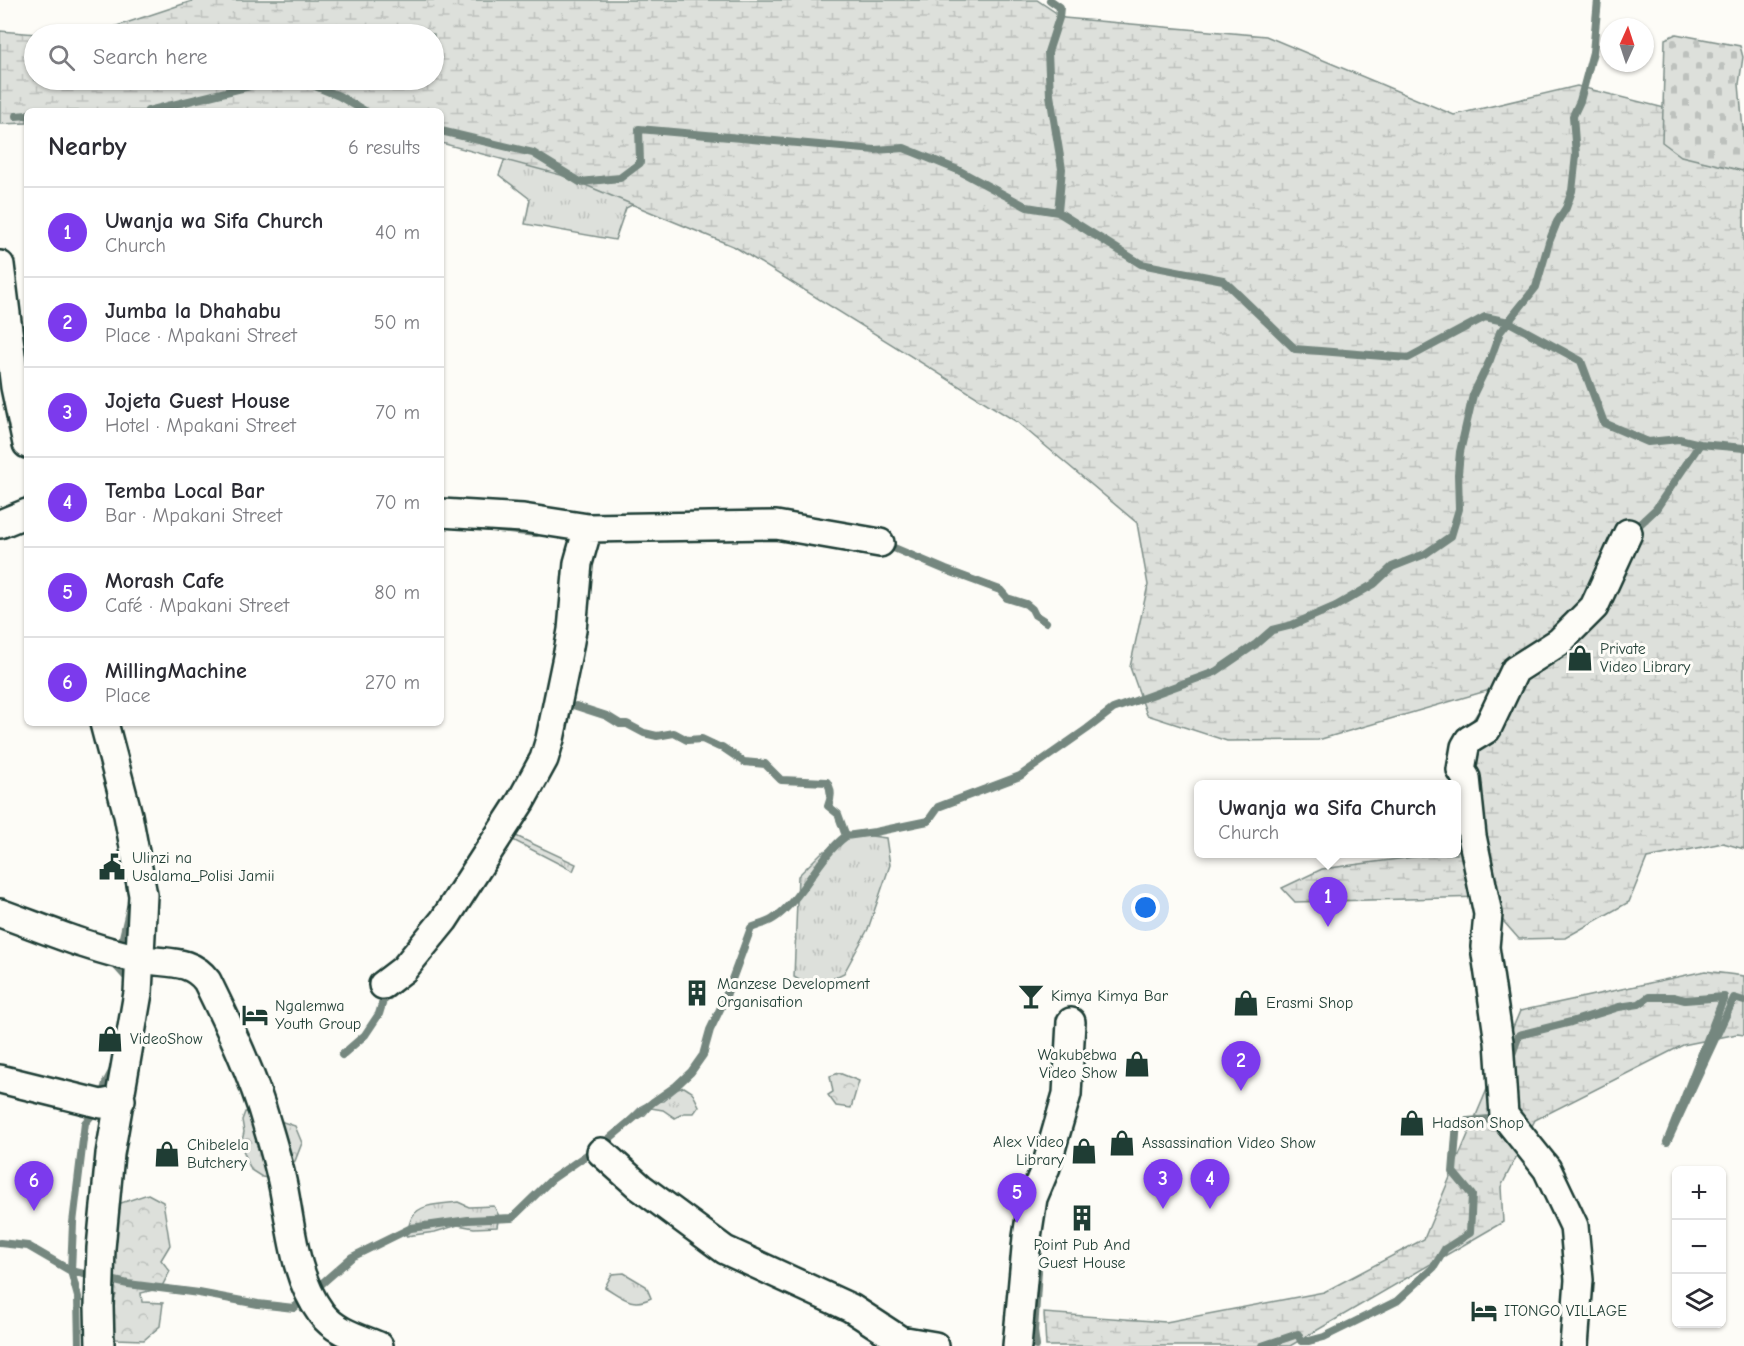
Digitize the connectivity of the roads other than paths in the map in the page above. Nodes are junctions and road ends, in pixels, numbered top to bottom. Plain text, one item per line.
1 (0, 266) edge
2 (24, 430) edge
3 (444, 513) edge
4 (24, 514) edge
5 (0, 524) edge
6 (588, 528) junction
7 (1628, 533) dead end
8 (880, 543) dead end
9 (105, 726) edge
10 (0, 913) edge
11 (140, 959) junction
12 (383, 985) dead end
13 (1071, 1022) dead end
14 (0, 1079) edge
15 (121, 1100) junction
16 (601, 1152) dead end
17 (100, 1346) edge
18 (380, 1346) edge
19 (934, 1346) edge
20 (1017, 1346) edge
21 (1574, 1346) edge

1 - 2 street
3 - 6 street
4 - 5 street
6 - 8 street
6 - 12 street
7 - 21 street
9 - 11 street
10 - 11 street
11 - 15 street
11 - 18 street
13 - 20 street
14 - 15 street
15 - 17 street
16 - 19 street

